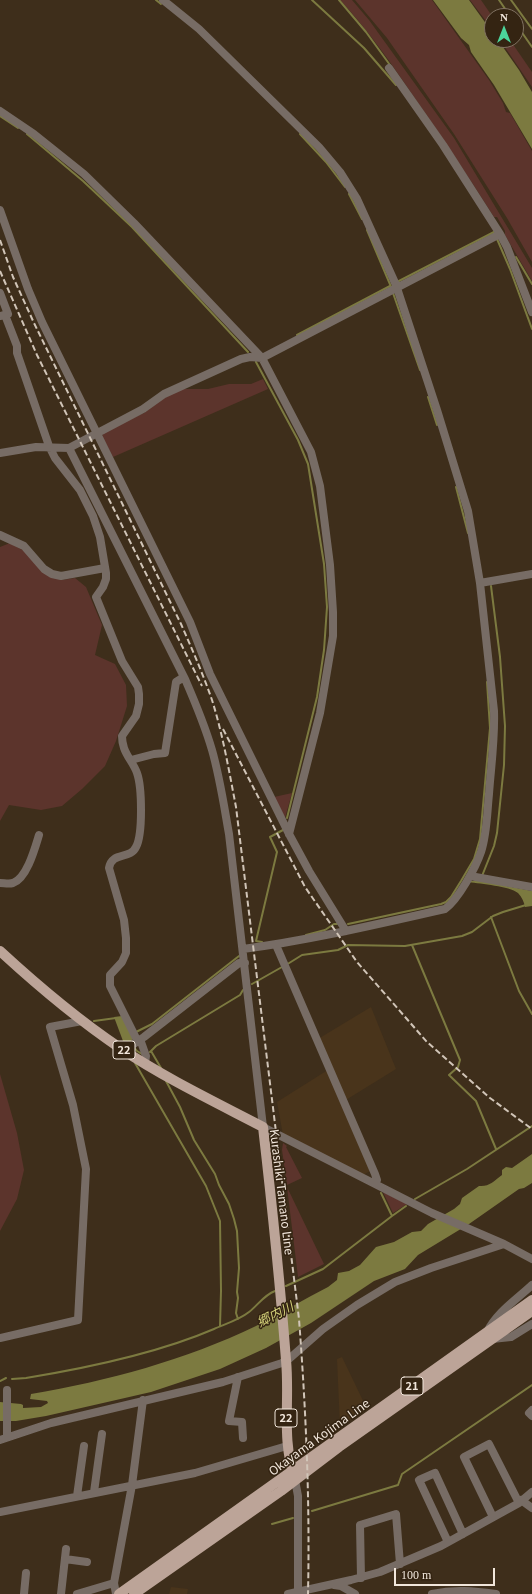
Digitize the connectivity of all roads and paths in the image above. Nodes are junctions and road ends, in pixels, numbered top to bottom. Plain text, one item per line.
1 (163, 0) edge
2 (389, 68) dead end
3 (0, 111) edge
4 (0, 210) edge
5 (497, 236) junction
6 (394, 287) junction
7 (0, 293) edge
8 (532, 312) edge
9 (3, 316) edge
10 (262, 358) junction
11 (96, 433) junction
12 (49, 446) junction
13 (69, 448) junction
14 (0, 453) edge
15 (0, 535) edge
16 (105, 568) junction
17 (532, 574) edge
18 (480, 583) junction
19 (184, 677) junction
20 (131, 760) junction
21 (289, 834) junction
22 (39, 835) dead end
23 (468, 880) junction
24 (0, 883) edge
25 (532, 887) edge
26 (346, 931) junction
27 (276, 944) junction
28 (243, 949) junction
29 (0, 951) edge
30 (245, 963) junction
31 (82, 1021) junction
32 (133, 1040) junction
33 (145, 1056) junction
34 (263, 1127) junction
35 (375, 1184) junction
36 (504, 1244) junction
37 (532, 1259) edge
38 (532, 1285) edge
39 (532, 1300) edge
40 (532, 1311) edge
41 (532, 1324) edge
42 (489, 1336) junction
43 (0, 1338) edge
44 (286, 1358) junction
45 (238, 1377) junction
46 (7, 1390) dead end
47 (143, 1400) junction
48 (532, 1410) edge
49 (532, 1416) edge
50 (102, 1434) dead end
51 (5, 1436) edge
52 (243, 1438) dead end
53 (84, 1446) dead end
54 (287, 1446) junction
55 (293, 1476) junction
56 (132, 1484) junction
57 (94, 1492) junction
58 (532, 1492) edge
59 (77, 1496) junction
60 (520, 1502) junction
61 (532, 1508) edge
62 (0, 1512) edge
63 (492, 1517) junction
64 (463, 1534) junction
65 (448, 1542) junction
66 (66, 1549) dead end
67 (184, 1554) junction
68 (65, 1559) junction
69 (87, 1562) dead end
70 (400, 1564) junction
71 (26, 1573) dead end
72 (361, 1578) junction
73 (114, 1583) junction
74 (327, 1584) junction
75 (298, 1592) junction
76 (24, 1594) edge
77 (61, 1594) edge
78 (76, 1594) edge
79 (116, 1594) edge
80 (119, 1594) edge
81 (134, 1594) edge
82 (288, 1594) edge
83 (355, 1594) edge
84 (432, 1594) edge
85 (496, 1594) edge

1 - 6 street
2 - 5 street
3 - 10 street
4 - 11 street
5 - 6 street
5 - 8 street
6 - 10 street
6 - 18 street
7 - 9 street
9 - 12 street
10 - 11 street
10 - 21 street
11 - 13 street
11 - 21 street
12 - 13 street
12 - 14 street
12 - 16 street
13 - 19 street
15 - 16 street
16 - 20 street
17 - 18 street
18 - 23 street
19 - 20 street
19 - 28 street
20 - 32 street
21 - 26 street
22 - 24 street
23 - 25 street
23 - 26 street
26 - 27 street
27 - 28 street
27 - 35 street
28 - 30 street
29 - 31 main road, Kurashiki Tamano Line / 22
30 - 32 street
30 - 34 street
31 - 32 main road, Kurashiki Tamano Line / 22
31 - 43 street
32 - 33 main road, Kurashiki Tamano Line / 22
32 - 33 street
33 - 34 main road, Kurashiki Tamano Line / 22
34 - 35 street
34 - 44 main road, Kurashiki Tamano Line / 22
35 - 36 street
36 - 37 street
36 - 44 street
38 - 42 street
39 - 42 main road, Okayama Kojima Line / 21
40 - 42 main road, Okayama Kojima Line / 21
41 - 42 street
42 - 55 main road, Okayama Kojima Line / 21
44 - 45 street
44 - 54 main road, Kurashiki Tamano Line / 22
45 - 47 street
45 - 52 street
46 - 51 street
47 - 51 street
47 - 56 street
48 - 49 street
50 - 57 street
53 - 59 street
54 - 55 main road, Kurashiki Tamano Line / 22
54 - 56 street
55 - 67 main road, Okayama Kojima Line / 21
55 - 75 street
56 - 57 street
56 - 73 street
57 - 59 street
58 - 60 street
59 - 62 street
60 - 61 street
60 - 63 street
60 - 63 street
63 - 64 street
64 - 65 street
64 - 65 street
65 - 70 street
66 - 68 street
67 - 80 main road, Okayama Kojima Line / 21
67 - 81 main road, Okayama Kojima Line / 21
68 - 69 street
68 - 77 street
70 - 72 street
70 - 72 street
71 - 76 street
72 - 74 street
73 - 78 street
73 - 79 street
74 - 75 street
74 - 83 street
75 - 82 street
84 - 85 street

